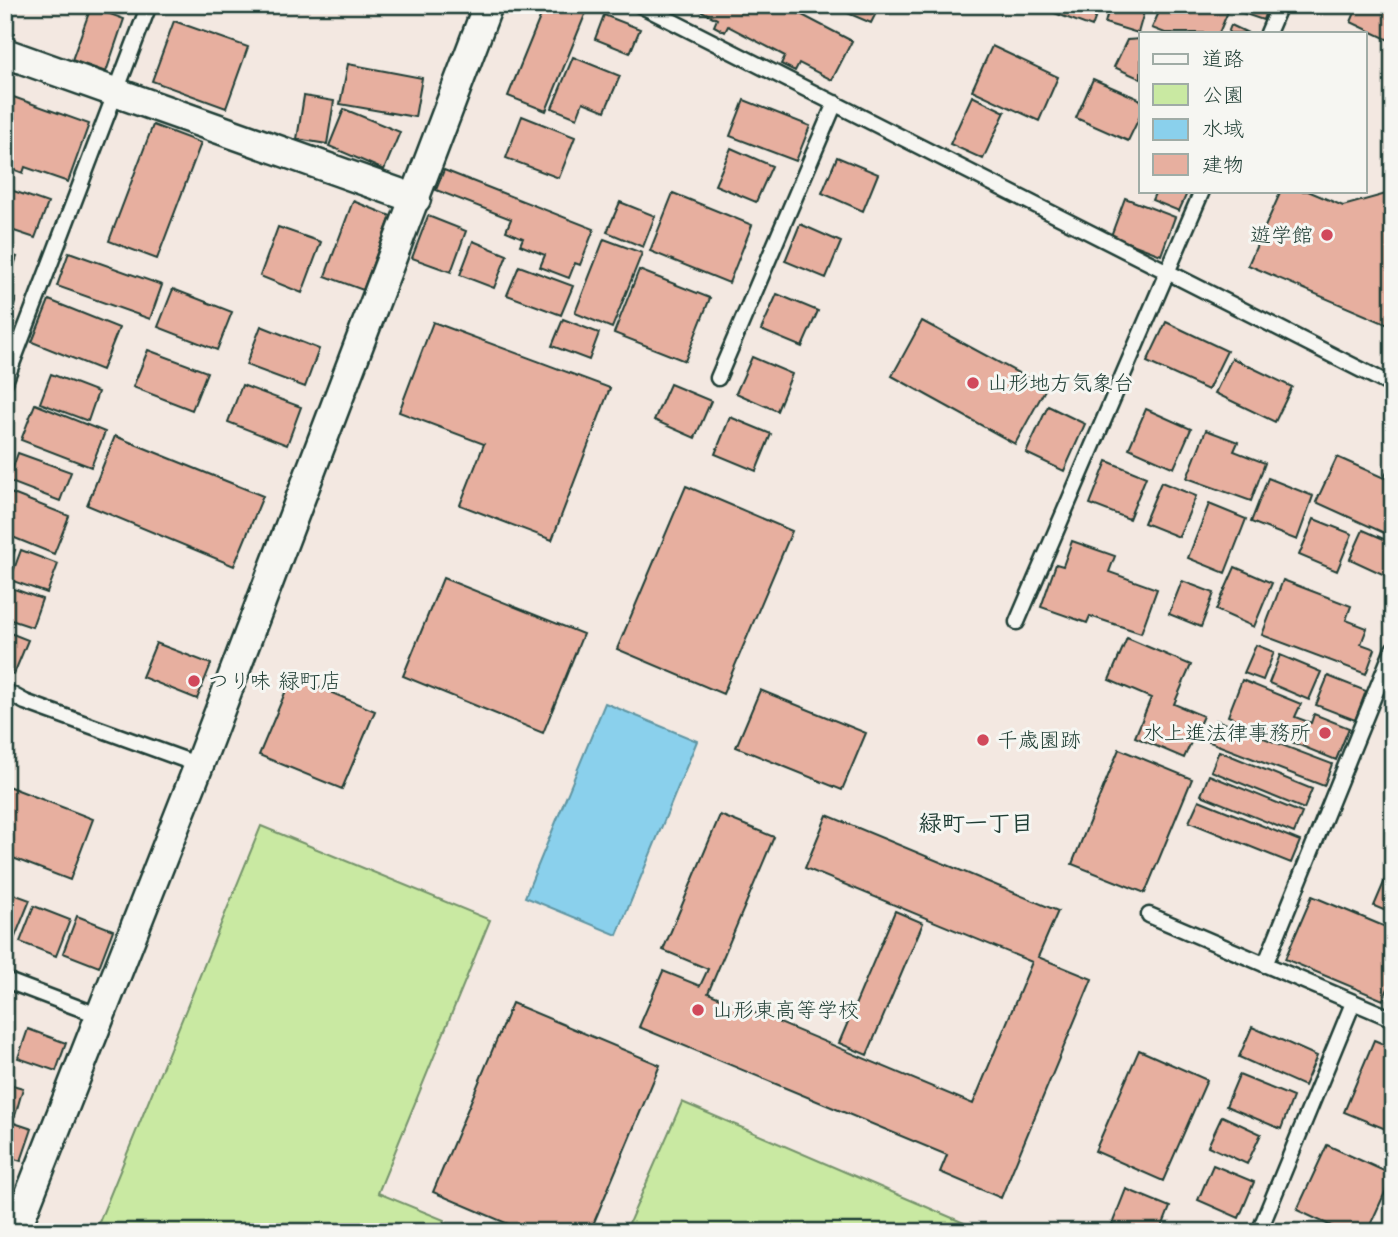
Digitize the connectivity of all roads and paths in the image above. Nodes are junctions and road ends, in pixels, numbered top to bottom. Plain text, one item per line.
1 (149, 5) edge
2 (488, 5) edge
3 (640, 5) edge
4 (1280, 5) edge
5 (1268, 32) edge
6 (5, 53) edge
7 (115, 93) junction
8 (835, 103) junction
9 (1202, 192) edge
10 (415, 199) junction
11 (1168, 272) junction
12 (718, 378) dead end
13 (5, 382) edge
14 (1393, 386) edge
15 (1017, 622) dead end
16 (1393, 649) edge
17 (5, 691) edge
18 (25, 702) junction
19 (5, 708) edge
20 (199, 765) junction
21 (1149, 915) dead end
22 (1265, 965) junction
23 (5, 980) edge
24 (1353, 1003) junction
25 (100, 1016) junction
26 (1393, 1019) edge
27 (15, 1232) edge
28 (1259, 1232) edge

1 - 7 lane
2 - 10 street
3 - 8 lane
4 - 5 lane
6 - 7 street
7 - 10 street
7 - 13 lane
8 - 11 lane
8 - 12 lane
9 - 11 lane
10 - 20 street
11 - 14 lane
11 - 15 lane
16 - 22 lane
17 - 18 lane
18 - 19 lane
18 - 20 lane
20 - 25 street
21 - 22 lane
22 - 24 lane
23 - 25 lane
24 - 26 lane
24 - 28 lane
25 - 27 street

